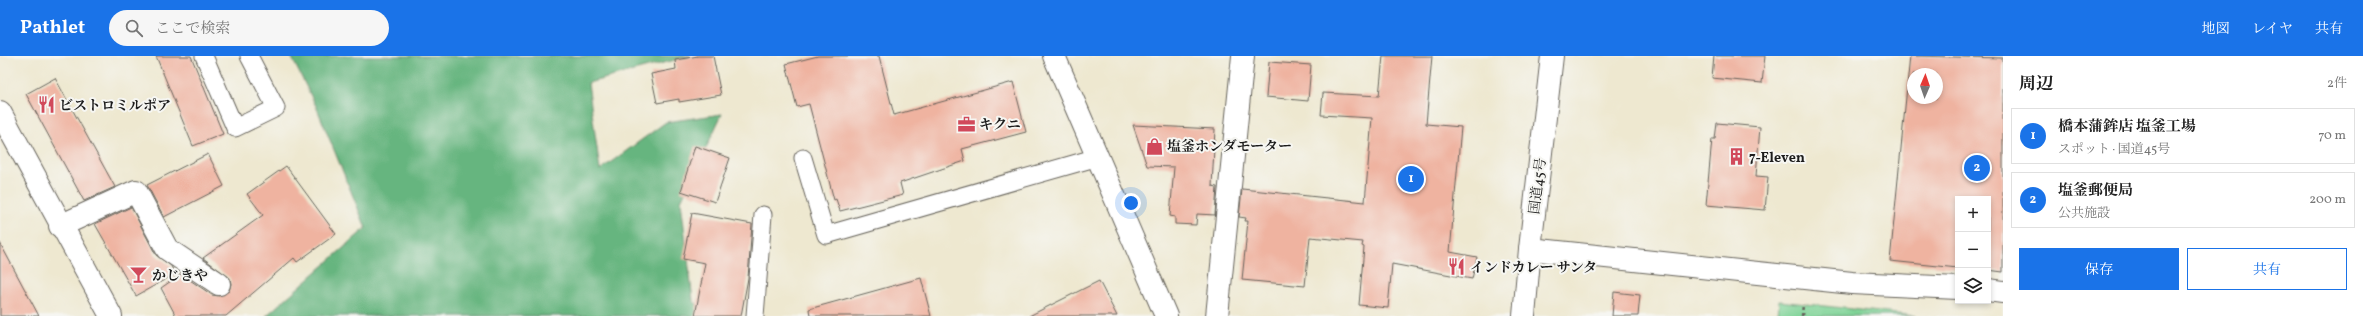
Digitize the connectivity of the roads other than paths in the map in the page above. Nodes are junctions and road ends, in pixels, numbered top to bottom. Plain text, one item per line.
1 (204, 56) edge
2 (249, 56) edge
3 (1054, 56) edge
4 (1243, 56) edge
5 (1552, 56) edge
6 (0, 112) edge
7 (804, 158) dead end
8 (1098, 158) junction
9 (763, 215) dead end
10 (60, 226) junction
11 (1530, 249) junction
12 (219, 284) dead end
13 (1955, 288) edge
14 (1991, 290) edge
15 (2003, 292) edge
16 (1164, 315) edge
17 (111, 316) edge
18 (755, 316) edge
19 (1217, 316) edge
20 (1524, 316) edge

1 - 2 lane
3 - 8 main road
4 - 19 main road
5 - 11 main road, 国道45号
6 - 10 main road
7 - 8 lane
8 - 16 main road
9 - 18 lane
10 - 12 main road
10 - 17 main road
11 - 13 main road
11 - 20 main road, 国道45号
14 - 15 main road

